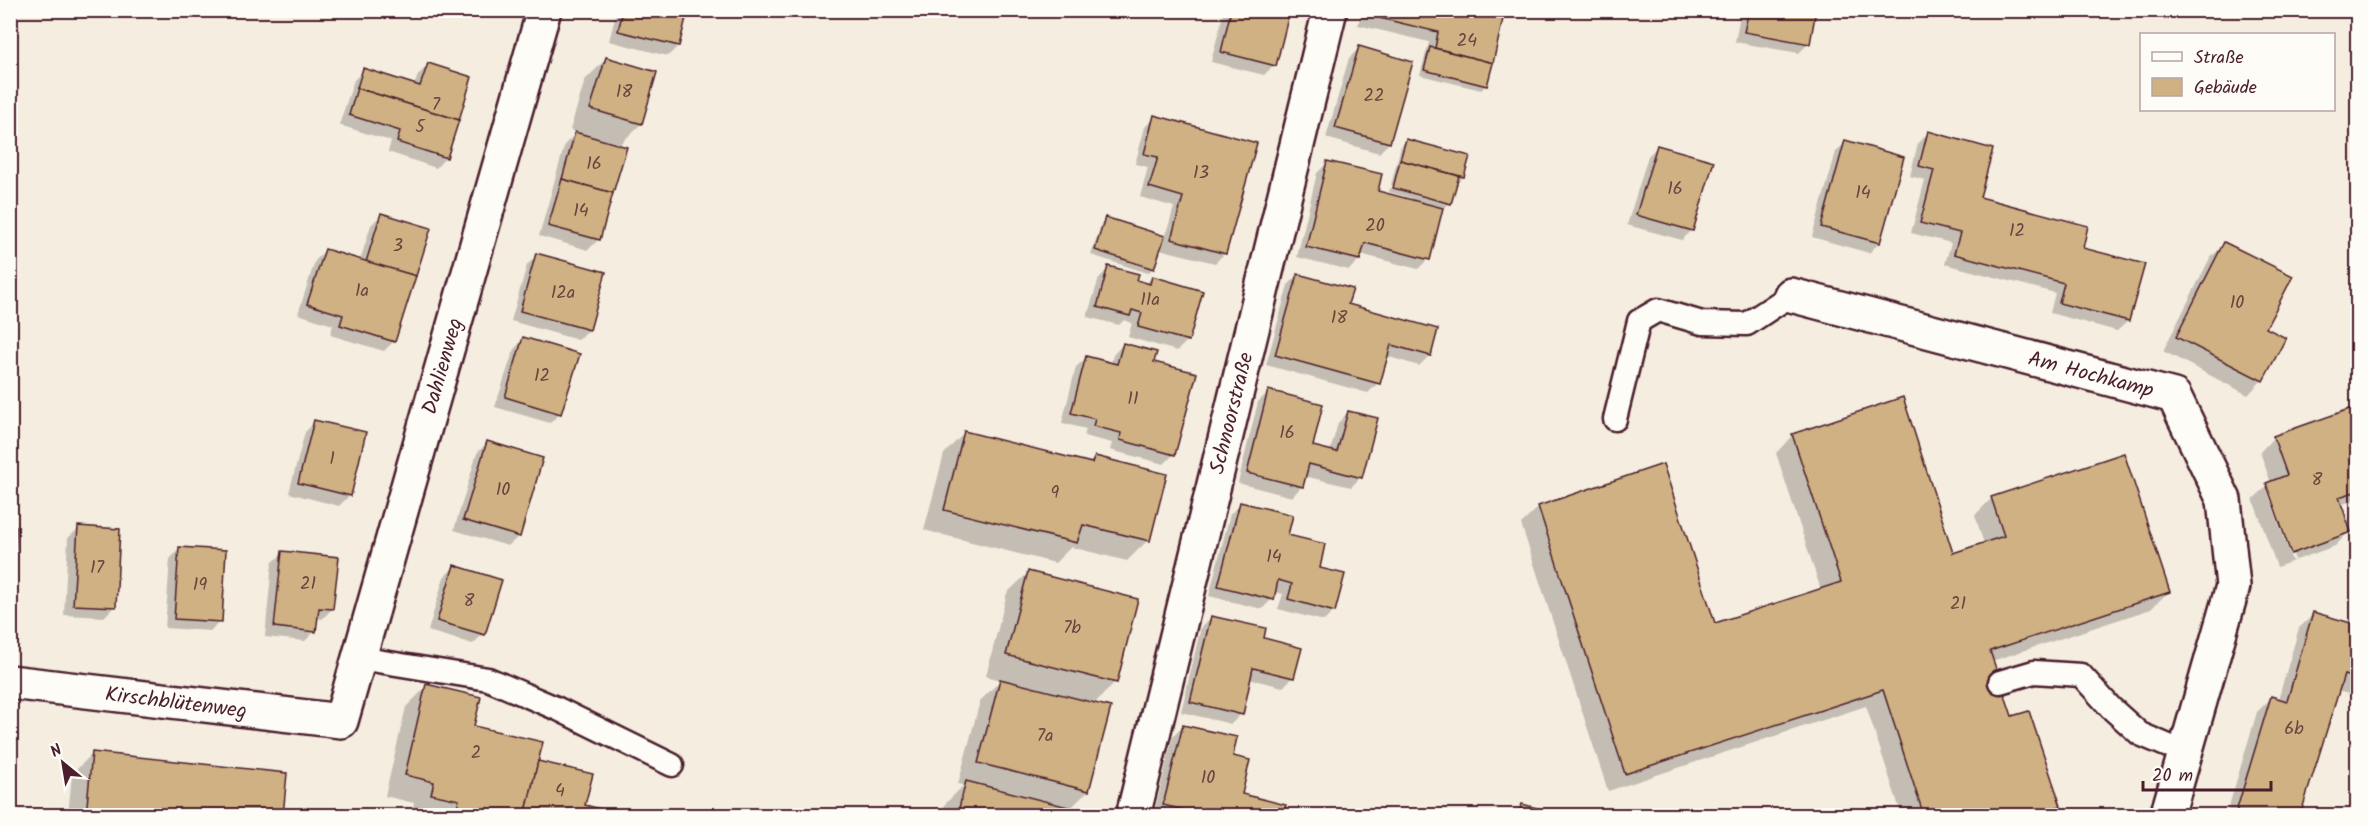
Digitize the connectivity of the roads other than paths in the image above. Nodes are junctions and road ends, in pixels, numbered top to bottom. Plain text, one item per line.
1 (544, 10) edge
2 (1330, 10) edge
3 (1791, 296) joint
4 (1615, 419) dead end
5 (359, 658) junction
6 (10, 682) edge
7 (2000, 682) dead end
8 (341, 721) joint
9 (2185, 753) junction
10 (672, 765) dead end
11 (1133, 816) edge
12 (2167, 816) edge

1 - 5 street, Dahlienweg
2 - 11 street, Schnoorstraße
3 - 4 lane
3 - 9 street, Am Hochkamp
5 - 8 street, Dahlienweg
5 - 10 lane
6 - 8 street, Kirschblütenweg
7 - 9 lane
9 - 12 street, Am Hochkamp

